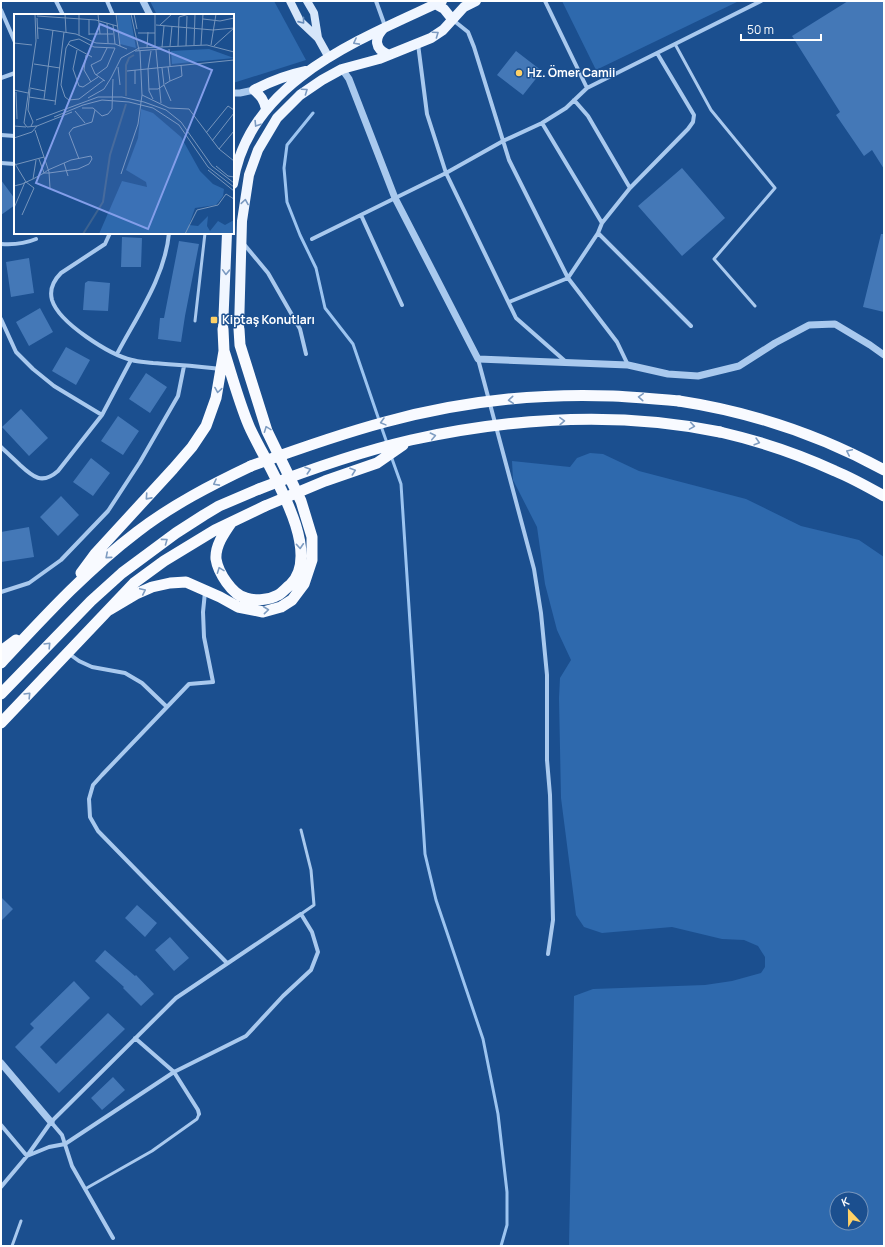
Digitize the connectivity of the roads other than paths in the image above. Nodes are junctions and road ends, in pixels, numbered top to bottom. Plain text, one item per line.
1 (56, 1) edge
2 (107, 1) edge
3 (143, 1) edge
4 (290, 1) edge
5 (307, 1) edge
6 (376, 1) edge
7 (476, 1) edge
8 (545, 1) edge
9 (761, 1) edge
10 (437, 2) edge
11 (1, 10) edge
12 (62, 14) edge
13 (113, 14) edge
14 (150, 14) edge
15 (452, 19) junction
16 (385, 26) junction
17 (318, 38) junction
18 (14, 40) edge
19 (418, 44) junction
20 (675, 44) junction
21 (657, 53) junction
22 (389, 55) junction
23 (328, 56) junction
24 (342, 70) junction
25 (308, 71) junction
26 (14, 73) edge
27 (1, 78) edge
28 (586, 88) junction
29 (254, 90) junction
30 (234, 93) edge
31 (574, 100) junction
32 (266, 109) junction
33 (542, 124) junction
34 (1, 135) edge
35 (14, 136) edge
36 (503, 141) junction
37 (1, 163) edge
38 (14, 164) edge
39 (446, 173) junction
40 (234, 176) edge
41 (630, 188) junction
42 (395, 198) junction
43 (361, 214) junction
44 (602, 222) junction
45 (598, 233) junction
46 (110, 234) edge
47 (169, 234) edge
48 (205, 234) edge
49 (227, 234) edge
50 (36, 239) dead end
51 (312, 239) dead end
52 (241, 241) junction
53 (1, 244) edge
54 (568, 278) junction
55 (509, 302) junction
56 (402, 305) dead end
57 (755, 306) dead end
58 (1, 319) edge
59 (195, 321) dead end
60 (691, 326) dead end
61 (224, 329) joint
62 (239, 329) joint
63 (224, 351) junction
64 (116, 354) junction
65 (306, 354) dead end
66 (884, 356) edge
67 (478, 359) junction
68 (131, 360) junction
69 (565, 362) junction
70 (628, 365) junction
71 (184, 366) junction
72 (221, 369) junction
73 (102, 415) junction
74 (410, 440) junction
75 (1, 447) edge
76 (881, 468) edge
77 (884, 496) edge
78 (231, 522) junction
79 (73, 588) junction
80 (205, 591) junction
81 (1, 592) edge
82 (109, 610) junction
83 (38, 623) junction
84 (1, 651) edge
85 (68, 653) junction
86 (1, 663) edge
87 (1, 694) edge
88 (167, 707) junction
89 (1, 723) edge
90 (301, 830) dead end
91 (301, 914) junction
92 (548, 954) dead end
93 (227, 964) junction
94 (135, 1038) junction
95 (1, 1063) edge
96 (174, 1072) junction
97 (199, 1114) joint
98 (51, 1122) junction
99 (1, 1125) edge
100 (65, 1144) junction
101 (27, 1156) junction
102 (1, 1187) edge
103 (85, 1189) junction
104 (21, 1221) dead end
105 (113, 1238) dead end
106 (12, 1246) edge

1 - 12 street
2 - 13 street
3 - 14 street
4 -> 17 main road
5 - 17 main road
6 - 16 street
7 - 15 main road
8 - 28 street
9 - 20 street
10 - 15 main road
10 - 16 main road
11 - 18 street
19 -> 15 main road
15 - 36 street
16 - 22 main road
16 -> 23 main road
17 - 23 main road
19 - 22 main road
19 - 39 street
20 - 21 street
20 - 57 lane
21 - 28 street
21 - 41 street
22 - 24 main road
23 - 24 main road
23 - 25 main road
24 - 42 street
52 -> 24 main road
25 - 29 main road
25 - 32 main road
26 - 27 street
28 - 31 street
29 - 30 street
29 - 32 main road
31 - 33 street
31 - 41 street
32 -> 40 main road
33 - 36 street
33 - 44 street
34 - 35 street
36 - 39 street
36 - 54 street
37 - 38 street
39 - 42 street
39 - 55 street
41 - 44 street
42 - 43 street
42 - 67 street
43 - 51 street
43 - 56 street
44 - 45 street
45 - 54 street
45 - 60 street
46 - 64 street
47 - 64 street
48 - 59 lane
49 -> 61 main road
50 - 53 street
52 - 62 main road
52 - 65 street
54 - 55 street
54 - 70 street
55 - 69 street
58 - 73 street
61 - 63 highway
80 -> 62 highway
63 - 72 highway
63 -> 78 highway
64 - 68 street
66 - 70 street
67 - 69 street
67 - 92 street
68 - 71 street
68 - 73 street
69 - 70 street
71 - 72 street
71 - 81 street
72 -> 79 highway
73 - 75 street
74 -> 77 highway, bridge
78 -> 74 highway, bridge
87 -> 74 highway, bridge
76 -> 79 highway, bridge
78 - 82 highway
79 - 83 highway
82 -> 80 highway
80 - 88 street
82 - 85 highway
83 - 84 highway
83 - 86 highway
85 - 88 street
89 -> 85 highway
88 - 93 street
90 - 91 lane
91 - 93 street
91 - 96 street
93 - 94 street
94 - 96 street
94 - 98 street
95 - 98 street
96 - 97 street
96 - 100 street
97 - 103 lane
98 - 100 street
98 - 101 street
99 - 101 street
100 - 101 street
100 - 103 street
101 - 102 street
103 - 105 street
104 - 106 lane

